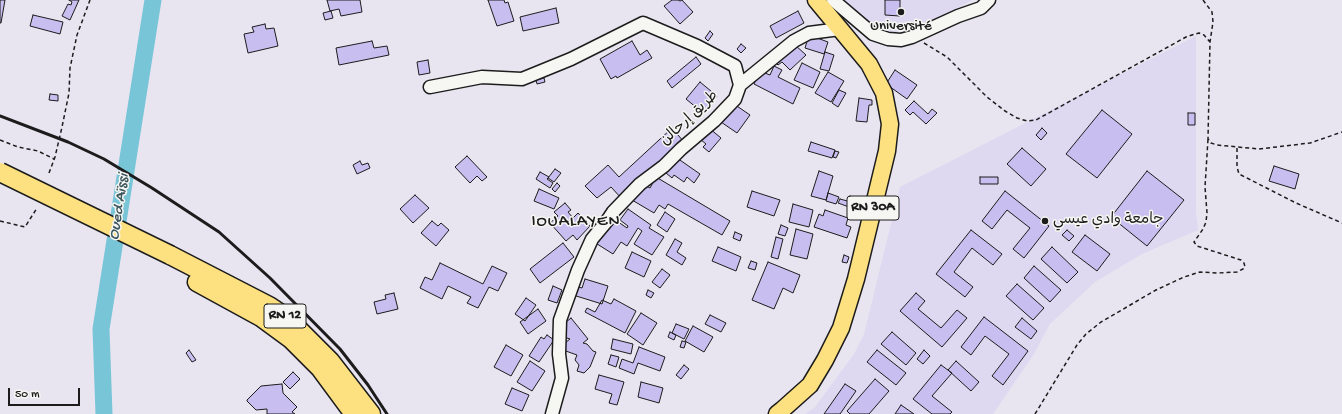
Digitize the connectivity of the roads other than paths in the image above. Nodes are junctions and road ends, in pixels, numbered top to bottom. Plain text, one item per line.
1 (816, 0) edge
2 (833, 0) edge
3 (990, 0) edge
4 (840, 29) junction
5 (740, 85) junction
6 (430, 87) dead end
7 (0, 172) edge
8 (0, 184) edge
9 (167, 259) junction
10 (354, 414) edge
11 (371, 414) edge
12 (552, 414) edge
13 (776, 414) edge

1 - 4 main road, RN 30A
2 - 3 street
4 - 5 street
4 - 13 main road, RN 30A
5 - 6 street
5 - 12 street, طريق إرحالن
7 - 9 highway, RN 12, bridge
8 - 9 highway, RN 12
9 - 10 highway, RN 12
9 - 11 highway, RN 12

